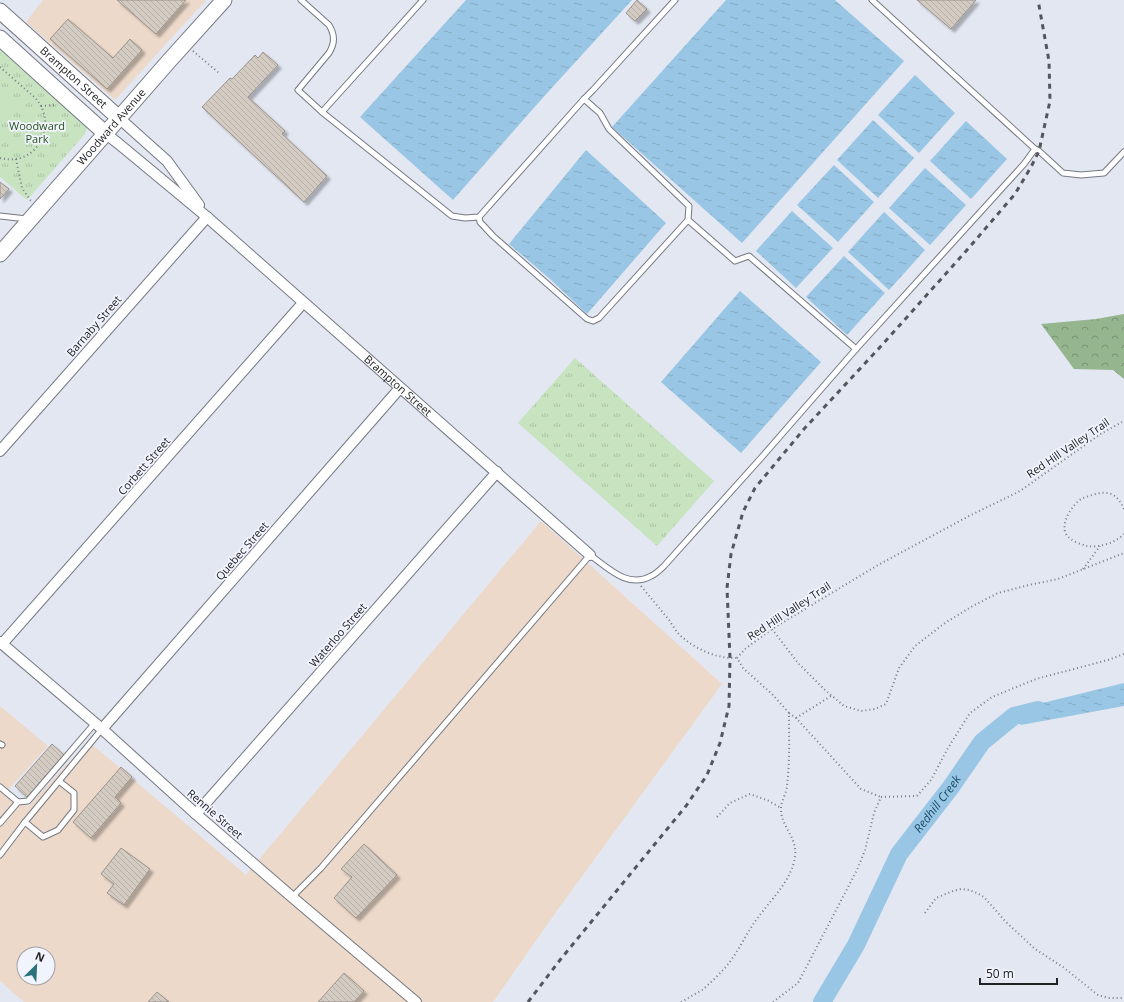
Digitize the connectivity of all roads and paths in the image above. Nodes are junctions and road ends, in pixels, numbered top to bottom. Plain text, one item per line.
1 (224, 0) edge
2 (301, 0) edge
3 (423, 0) edge
4 (675, 0) edge
5 (872, 0) edge
6 (0, 11) edge
7 (0, 38) edge
8 (184, 44) junction
9 (0, 66) edge
10 (219, 73) dead end
11 (584, 99) junction
12 (322, 112) junction
13 (119, 118) junction
14 (106, 133) junction
15 (1035, 149) junction
16 (1124, 152) edge
17 (0, 158) edge
18 (16, 159) junction
19 (34, 215) junction
20 (0, 216) edge
21 (207, 217) junction
22 (479, 217) junction
23 (688, 220) junction
24 (0, 252) edge
25 (303, 302) junction
26 (856, 350) junction
27 (400, 388) junction
28 (1124, 420) edge
29 (0, 451) edge
30 (497, 472) junction
31 (1124, 509) edge
32 (1123, 536) edge
33 (1100, 546) junction
34 (1124, 553) edge
35 (590, 555) junction
36 (1083, 570) junction
37 (637, 580) junction
38 (772, 629) junction
39 (1, 643) edge
40 (1124, 654) edge
41 (737, 658) junction
42 (832, 696) junction
43 (789, 712) junction
44 (796, 718) junction
45 (98, 726) junction
46 (59, 781) junction
47 (0, 787) edge
48 (881, 797) junction
49 (18, 802) junction
50 (781, 808) junction
51 (196, 814) junction
52 (717, 817) dead end
53 (25, 822) junction
54 (0, 823) edge
55 (0, 855) edge
56 (292, 897) junction
57 (925, 913) dead end
58 (1124, 998) edge
59 (416, 1002) edge
60 (681, 1002) edge
61 (773, 1002) edge

1 - 8 main road, Woodward Avenue
2 - 12 lane
3 - 12 lane
4 - 11 lane
5 - 15 lane
6 - 13 main road, Brampton Street
7 - 14 main road, Brampton Street
8 - 10 path
8 - 13 main road, Woodward Avenue
9 - 18 path
11 - 22 lane
11 - 23 lane
12 - 22 lane
13 - 14 main road, Woodward Avenue
13 - 21 street, Brampton Street
14 - 19 main road, Woodward Avenue
14 - 21 street, Brampton Street
15 - 16 lane
15 - 26 lane
17 - 18 path
18 - 19 path
19 - 20 lane
19 - 24 main road, Woodward Avenue
21 - 25 street, Brampton Street
21 - 29 street, Barnaby Street
22 - 23 lane
23 - 26 lane
25 - 27 street, Brampton Street
25 - 39 street, Corbett Street
26 - 37 lane
27 - 30 street, Brampton Street
27 - 45 street, Quebec Street
28 - 38 path, Red Hill Valley Trail
30 - 35 street, Brampton Street
30 - 51 street, Waterloo Street
31 - 33 path
32 - 33 path
33 - 36 path
34 - 36 path
35 - 37 lane
35 - 56 lane
36 - 42 path
37 - 41 path
38 - 41 path, Red Hill Valley Trail
38 - 42 path
39 - 45 street, Rennie Street
40 - 48 path
41 - 43 path
42 - 44 path
43 - 44 path
43 - 50 path
44 - 48 path
45 - 46 lane
45 - 49 lane
45 - 51 street, Rennie Street
46 - 53 lane
46 - 53 lane
47 - 49 lane
48 - 61 path
49 - 54 lane
50 - 52 path
50 - 60 path
51 - 56 street, Rennie Street
53 - 55 lane
56 - 59 street, Rennie Street
57 - 58 path

